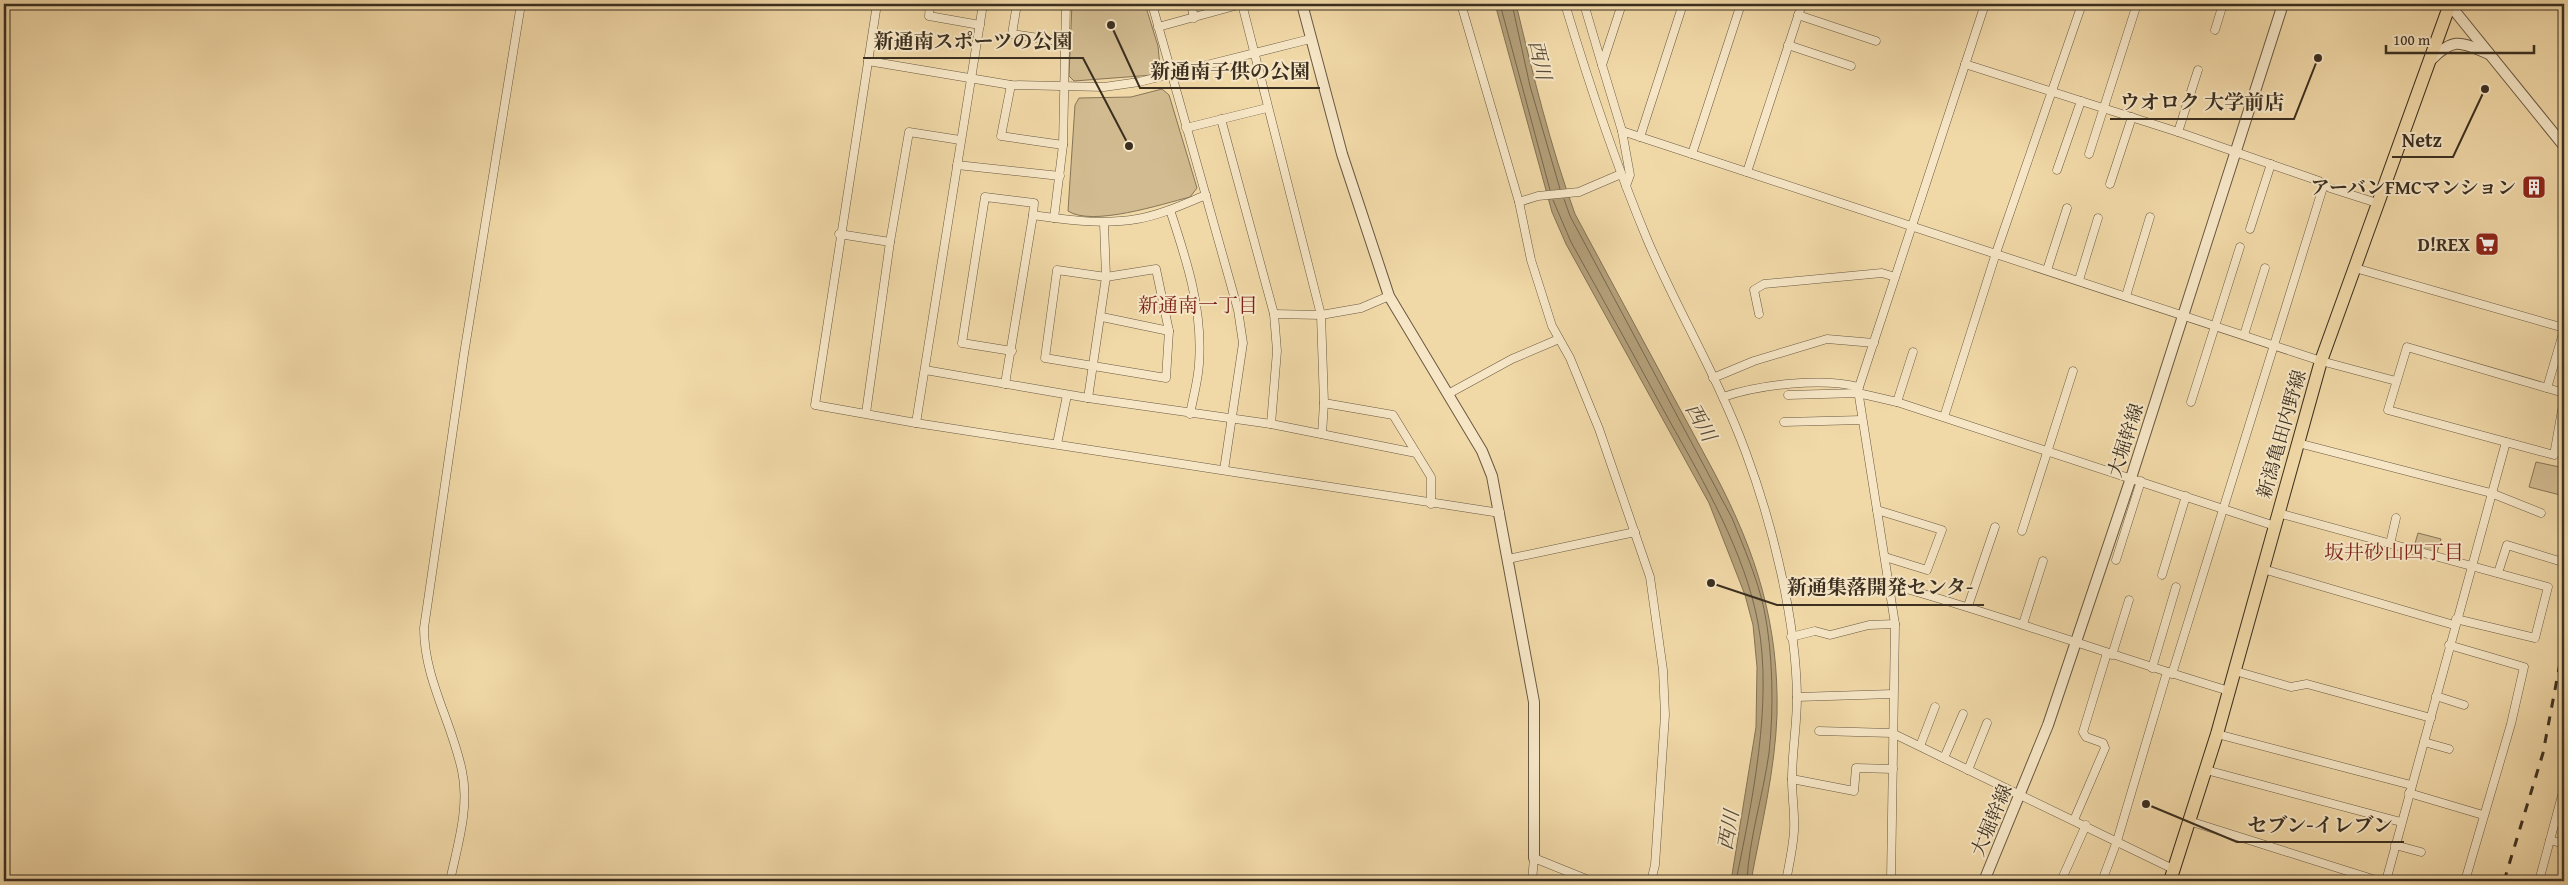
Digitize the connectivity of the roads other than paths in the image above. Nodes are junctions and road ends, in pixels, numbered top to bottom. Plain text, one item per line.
1 (521, 4) edge
2 (877, 4) edge
3 (930, 4) edge
4 (983, 4) edge
5 (1017, 4) edge
6 (1066, 4) edge
7 (1152, 4) edge
8 (1191, 4) edge
9 (1242, 4) edge
10 (1304, 4) edge
11 (1461, 4) edge
12 (1565, 4) edge
13 (1584, 4) edge
14 (1622, 4) edge
15 (1683, 4) edge
16 (1741, 4) edge
17 (1802, 4) edge
18 (1985, 4) edge
19 (2082, 4) edge
20 (2136, 4) edge
21 (2224, 4) edge
22 (2283, 4) edge
23 (2449, 4) edge
24 (1798, 15) junction
25 (1194, 18) junction
26 (980, 25) junction
27 (1158, 28) junction
28 (2215, 30) dead end
29 (1310, 39) junction
30 (1876, 41) dead end
31 (1065, 42) junction
32 (1788, 45) junction
33 (1255, 53) junction
34 (2490, 55) junction
35 (868, 61) junction
36 (2429, 61) junction
37 (1964, 64) junction
38 (1602, 66) junction
39 (1851, 66) dead end
40 (2198, 70) dead end
41 (1172, 74) junction
42 (970, 79) junction
43 (1011, 85) junction
44 (1063, 87) junction
45 (2053, 93) junction
46 (2081, 101) junction
47 (1267, 108) junction
48 (2102, 108) junction
49 (2132, 117) junction
50 (1221, 119) junction
51 (1186, 128) junction
52 (1622, 131) junction
53 (2178, 132) junction
54 (1640, 137) junction
55 (960, 140) junction
56 (1063, 145) junction
57 (2564, 146) edge
58 (2236, 152) junction
59 (1692, 154) junction
60 (2089, 154) dead end
61 (2271, 164) junction
62 (957, 165) junction
63 (2057, 170) dead end
64 (1747, 172) junction
65 (1621, 174) junction
66 (1060, 176) junction
67 (2110, 184) dead end
68 (2324, 184) junction
69 (1626, 186) junction
70 (1206, 195) junction
71 (1519, 202) junction
72 (2377, 203) junction
73 (2067, 208) dead end
74 (1170, 210) junction
75 (1033, 215) junction
76 (2150, 217) dead end
77 (1054, 218) junction
78 (2098, 218) dead end
79 (1104, 223) junction
80 (1911, 226) junction
81 (2250, 229) dead end
82 (840, 234) junction
83 (890, 242) junction
84 (2240, 247) dead end
85 (1996, 253) junction
86 (2266, 268) dead end
87 (2355, 268) junction
88 (2047, 270) junction
89 (1106, 277) junction
90 (1895, 277) junction
91 (2078, 280) junction
92 (1389, 296) junction
93 (2126, 296) junction
94 (1274, 314) junction
95 (1759, 314) dead end
96 (2183, 314) junction
97 (1321, 315) junction
98 (1102, 317) junction
99 (2215, 325) junction
100 (2564, 329) edge
101 (1169, 331) junction
102 (2244, 335) junction
103 (1559, 339) junction
104 (1874, 344) junction
105 (2273, 345) junction
106 (1012, 351) junction
107 (1913, 352) dead end
108 (2321, 361) junction
109 (1092, 366) junction
110 (926, 370) junction
111 (2073, 371) dead end
112 (1713, 378) junction
113 (2396, 380) junction
114 (1005, 384) junction
115 (2547, 388) junction
116 (1858, 390) junction
117 (2564, 393) edge
118 (1067, 394) junction
119 (1448, 394) junction
120 (1788, 394) dead end
121 (1723, 397) junction
122 (1088, 398) junction
123 (2564, 399) edge
124 (1897, 402) junction
125 (2191, 402) dead end
126 (1324, 403) junction
127 (866, 413) junction
128 (1190, 414) junction
129 (1944, 417) junction
130 (1232, 419) junction
131 (1862, 420) junction
132 (1784, 422) dead end
133 (916, 423) junction
134 (1271, 424) junction
135 (1322, 434) junction
136 (2506, 442) junction
137 (2298, 443) junction
138 (1057, 444) junction
139 (2047, 451) junction
140 (1416, 453) junction
141 (1224, 470) junction
142 (2136, 479) junction
143 (2491, 493) junction
144 (2186, 496) junction
145 (1431, 504) junction
146 (2223, 509) junction
147 (1877, 510) junction
148 (1500, 513) junction
149 (2278, 513) junction
150 (2541, 513) dead end
151 (2396, 518) dead end
152 (2275, 526) junction
153 (1995, 527) dead end
154 (2022, 531) dead end
155 (1635, 532) junction
156 (2390, 544) junction
157 (1885, 557) junction
158 (1508, 559) junction
159 (2116, 560) dead end
160 (2043, 561) dead end
161 (2559, 561) dead end
162 (2471, 566) junction
163 (2264, 569) junction
164 (2498, 573) junction
165 (2162, 575) dead end
166 (1889, 584) junction
167 (2176, 587) dead end
168 (2129, 600) dead end
169 (1968, 606) junction
170 (2455, 622) junction
171 (1895, 624) junction
172 (2023, 624) junction
173 (1791, 636) junction
174 (2076, 643) junction
175 (2449, 645) junction
176 (2110, 654) junction
177 (2152, 668) junction
178 (2235, 671) junction
179 (2170, 673) junction
180 (2229, 691) junction
181 (1893, 694) junction
182 (2436, 696) junction
183 (1797, 697) junction
184 (2464, 704) dead end
185 (1935, 707) dead end
186 (1962, 714) dead end
187 (2431, 718) junction
188 (1987, 723) dead end
189 (1819, 731) dead end
190 (1892, 733) junction
191 (2217, 734) junction
192 (2424, 742) junction
193 (1920, 746) junction
194 (2449, 749) dead end
195 (1944, 758) junction
196 (1893, 769) junction
197 (1968, 770) junction
198 (2206, 770) junction
199 (1792, 779) junction
200 (2564, 788) edge
201 (2410, 789) junction
202 (2020, 795) junction
203 (2483, 815) junction
204 (2074, 820) junction
205 (2189, 821) junction
206 (2401, 822) junction
207 (2086, 826) junction
208 (2117, 840) junction
209 (2550, 840) junction
210 (2564, 844) edge
211 (2395, 845) junction
212 (2421, 852) dead end
213 (1534, 858) junction
214 (2171, 875) edge
215 (450, 881) edge
216 (1532, 881) edge
217 (1591, 881) edge
218 (1651, 881) edge
219 (1786, 881) edge
220 (1891, 881) edge
221 (1984, 881) edge
222 (2061, 881) edge
223 (2102, 881) edge
224 (2379, 881) edge
225 (2386, 881) edge
226 (2464, 881) edge
227 (2539, 881) edge

1 - 215 street
2 - 35 street
3 - 26 street
4 - 26 street
5 - 31 street
6 - 31 street
7 - 27 street
8 - 25 street
9 - 25 street
9 - 33 street
10 - 29 street
11 - 71 street
12 - 65 street
13 - 38 street
14 - 38 street
15 - 54 street
16 - 59 street
17 - 24 street
18 - 37 street
19 - 45 street
20 - 48 street
21 - 28 street
22 - 58 street, 大堀幹線
23 - 34 street
23 - 36 main road, 新潟亀田内野線
24 - 30 street
24 - 32 street
25 - 27 street
26 - 42 street
27 - 41 street
29 - 33 street
29 - 92 street
31 - 44 street
32 - 39 street
32 - 64 street
33 - 41 street
33 - 47 street
34 - 36 street
34 - 57 street
35 - 42 street
35 - 82 street
36 - 72 main road, 新潟亀田内野線
37 - 45 street
37 - 80 street
38 - 52 street
40 - 53 street
41 - 44 street
41 - 51 street
42 - 43 street
42 - 55 street
43 - 44 street
43 - 56 street
44 - 56 street
45 - 46 street
45 - 85 street
46 - 48 street
46 - 63 street
47 - 50 street
47 - 97 street
48 - 49 street
48 - 60 street
49 - 53 street
49 - 67 street
50 - 51 street
50 - 94 street
51 - 70 street
52 - 54 street
52 - 69 street
53 - 58 street
54 - 59 street
55 - 62 street
55 - 83 street
56 - 66 street
58 - 61 street
58 - 96 street, 大堀幹線
59 - 64 street
61 - 68 street
61 - 81 street
62 - 66 street
62 - 110 street
64 - 80 street
65 - 69 street
65 - 71 street
66 - 77 street
68 - 72 street
68 - 105 street
69 - 112 street
70 - 74 street
70 - 130 street
71 - 103 street
72 - 87 main road, 新潟亀田内野線
73 - 88 street
74 - 79 street
74 - 128 street
75 - 77 street
75 - 106 street
75 - 106 street
76 - 93 street
77 - 79 street
78 - 91 street
79 - 89 street
80 - 85 street
80 - 90 street
82 - 83 street
82 - 127 street
83 - 127 street
84 - 99 street
85 - 88 street
85 - 129 street
86 - 102 street
87 - 100 street
87 - 108 main road, 新潟亀田内野線
88 - 91 street
89 - 98 street
89 - 101 street
89 - 109 street
90 - 95 street
90 - 104 street
91 - 93 street
92 - 97 street
92 - 119 street
93 - 96 street
94 - 97 street
94 - 134 street
96 - 99 street
96 - 142 street, 大堀幹線
97 - 126 street
98 - 101 street
98 - 109 street
99 - 102 street
99 - 125 street
100 - 115 street
101 - 109 street
102 - 105 street
103 - 119 street
103 - 155 street
104 - 112 street
104 - 116 street
105 - 108 street
105 - 146 street
106 - 114 street
107 - 124 street
108 - 113 street
108 - 137 main road, 新潟亀田内野線
109 - 122 street
110 - 114 street
110 - 133 street
111 - 139 street
112 - 121 street
113 - 115 street
113 - 136 street
114 - 118 street
115 - 117 street
116 - 120 street
116 - 121 street
116 - 124 street
116 - 131 street
118 - 122 street
118 - 138 street
119 - 148 street
121 - 173 street
122 - 128 street
123 - 136 street
124 - 129 street
126 - 135 street
126 - 140 street
127 - 133 street
128 - 130 street
129 - 139 street
130 - 134 street
130 - 141 street
131 - 132 street
131 - 147 street
133 - 138 street
134 - 135 street
135 - 140 street
136 - 143 street
137 - 143 street
137 - 149 main road, 新潟亀田内野線
138 - 141 street
139 - 142 street
139 - 154 street
140 - 145 street
141 - 145 street
142 - 144 street
142 - 159 street
142 - 174 street, 大堀幹線
143 - 150 street
143 - 162 street
144 - 146 street
144 - 165 street
145 - 148 street
146 - 152 street
146 - 179 street
147 - 157 street
147 - 157 street
148 - 158 street
149 - 152 main road, 新潟亀田内野線
149 - 156 street
151 - 156 street
152 - 163 main road, 新潟亀田内野線
153 - 169 street
155 - 158 street
155 - 218 street
156 - 162 street
157 - 166 street
158 - 213 street
160 - 172 street
161 - 164 street
162 - 164 street
162 - 170 street
163 - 170 street
163 - 178 main road, 新潟亀田内野線
164 - 170 street
166 - 169 street
166 - 171 street
167 - 177 street
168 - 176 street
169 - 172 street
170 - 175 street
171 - 173 street
171 - 181 street
172 - 174 street
173 - 183 street
174 - 176 street
174 - 202 street, 大堀幹線
175 - 182 street
175 - 203 street
176 - 177 street
176 - 204 street
177 - 179 street
178 - 180 main road, 新潟亀田内野線
178 - 187 street
179 - 180 street
179 - 208 street
180 - 191 main road, 新潟亀田内野線
181 - 183 street
181 - 190 street
182 - 184 street
182 - 187 street
183 - 199 street
185 - 193 street
186 - 195 street
187 - 192 street
188 - 197 street
189 - 190 street
190 - 193 street
190 - 196 street
191 - 198 main road, 新潟亀田内野線
191 - 201 street
192 - 194 street
192 - 201 street
193 - 195 street
195 - 197 street
196 - 199 street
196 - 220 street
197 - 202 street
198 - 205 main road, 新潟亀田内野線
198 - 206 street
199 - 219 street
200 - 209 street
201 - 203 street
201 - 206 street
202 - 204 street
202 - 221 street, 大堀幹線
203 - 226 street
204 - 207 street
205 - 214 main road, 新潟亀田内野線
205 - 224 street
206 - 211 street
207 - 208 street
207 - 222 street
208 - 214 street
208 - 223 street
209 - 210 street
209 - 227 street
211 - 212 street
211 - 225 street
213 - 216 street
213 - 217 street

